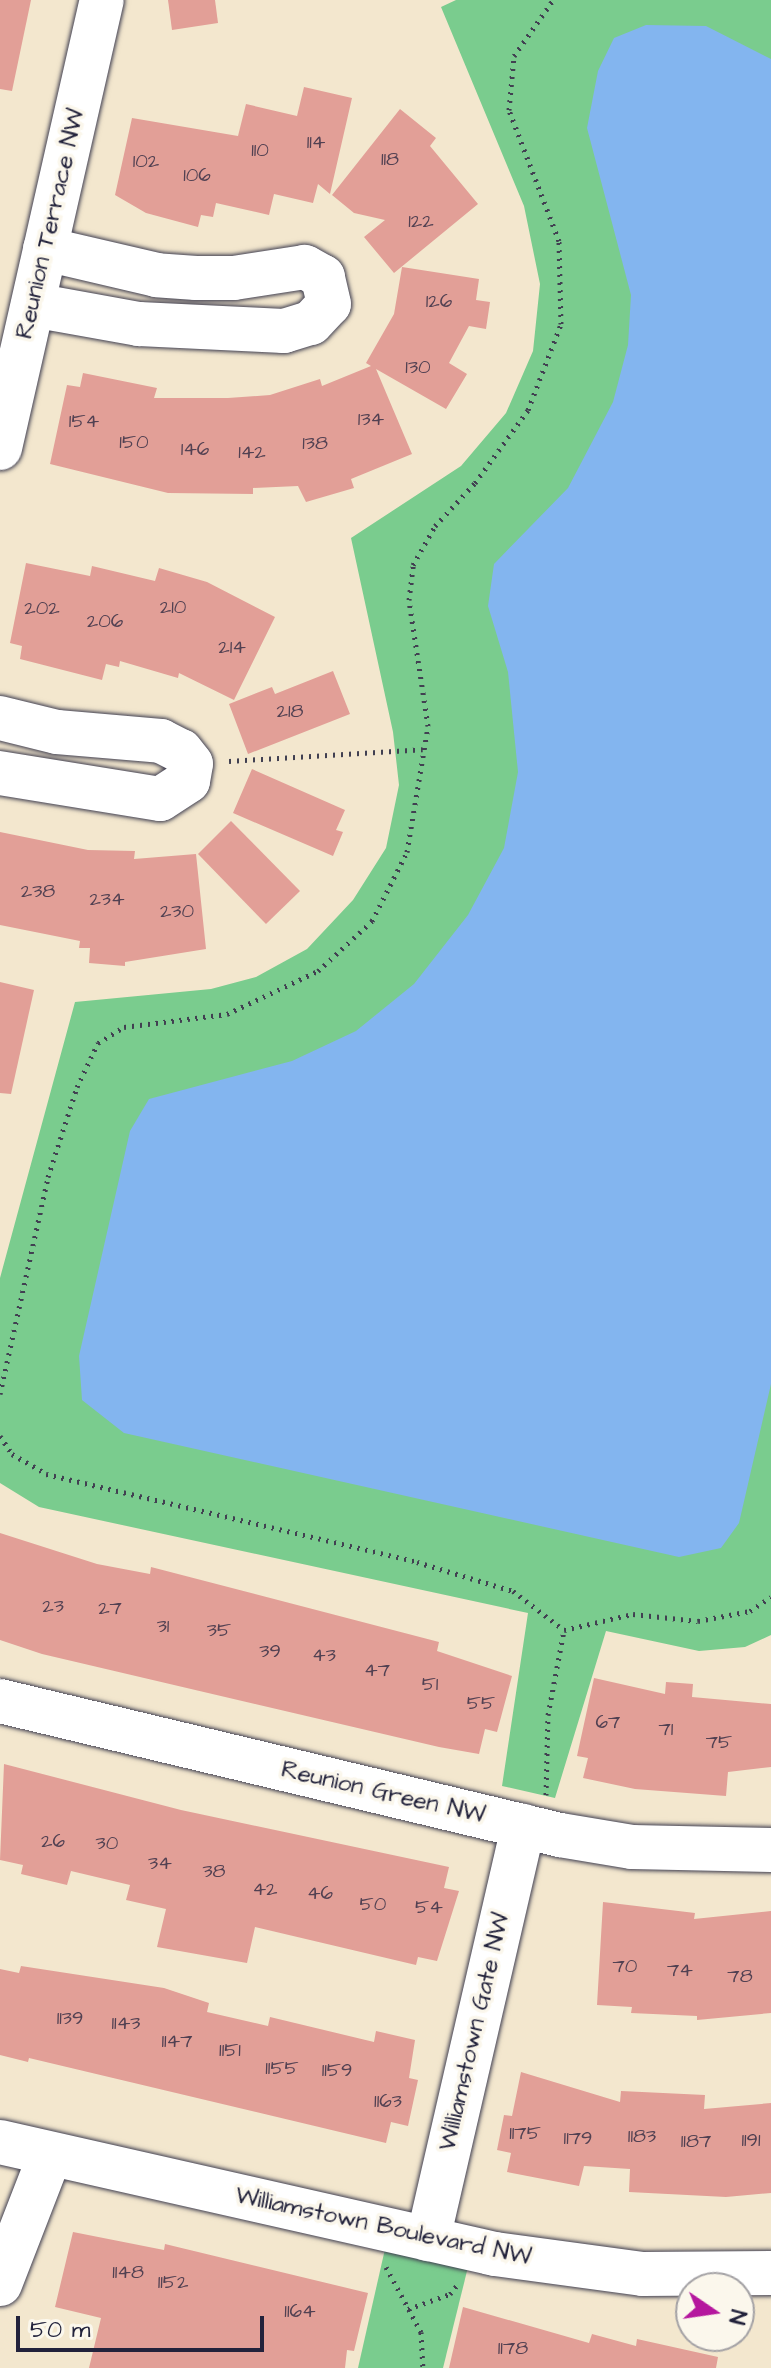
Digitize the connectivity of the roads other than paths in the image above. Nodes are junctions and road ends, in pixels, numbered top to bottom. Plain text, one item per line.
1 (102, 0) edge
2 (45, 249) junction
3 (33, 305) junction
4 (0, 448) edge
5 (0, 718) edge
6 (0, 773) edge
7 (0, 1701) edge
8 (534, 1829) junction
9 (771, 1850) edge
10 (0, 2142) edge
11 (50, 2155) junction
12 (428, 2239) junction
13 (771, 2273) edge
14 (0, 2284) edge

1 - 2 street, Reunion Terrace NW
2 - 3 street, Reunion Terrace NW
2 - 3 street
3 - 4 street, Reunion Terrace NW
5 - 6 street
7 - 8 street, Reunion Green NW
8 - 9 street, Reunion Green NW
8 - 12 street, Williamstown Gate NW
10 - 11 street, Williamstown Boulevard NW
11 - 12 street, Williamstown Boulevard NW
11 - 14 street
12 - 13 street, Williamstown Boulevard NW

